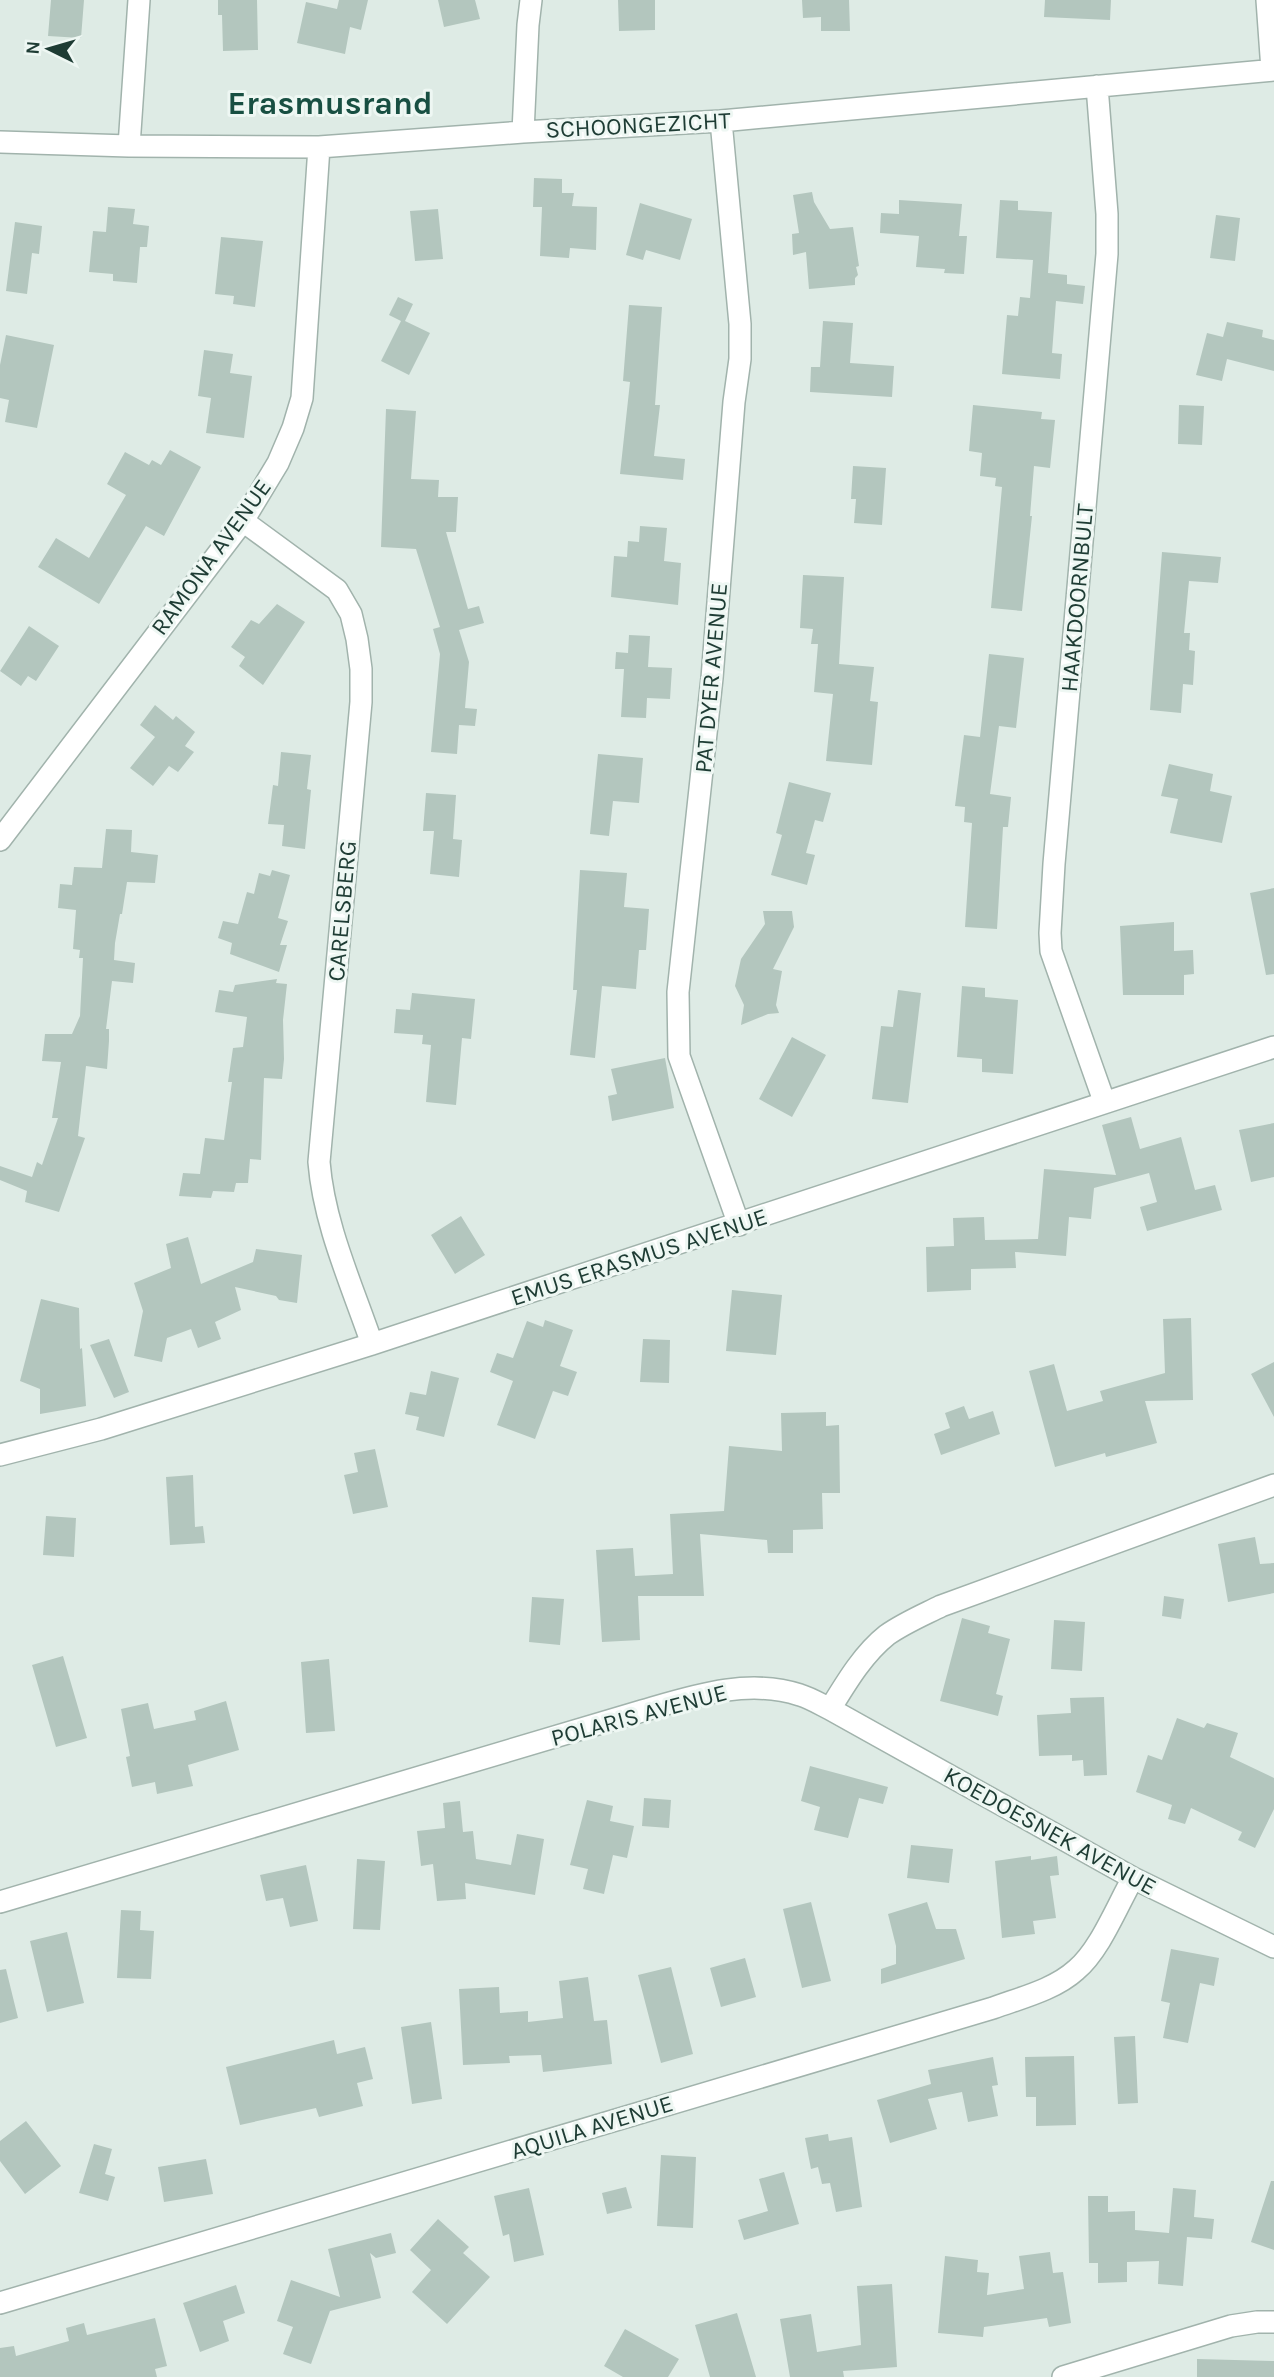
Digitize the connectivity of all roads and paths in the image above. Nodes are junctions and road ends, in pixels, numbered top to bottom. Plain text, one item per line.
1 (139, 0) edge
2 (531, 0) edge
3 (1267, 0) edge
4 (1273, 70) edge
5 (1097, 86) junction
6 (721, 121) junction
7 (523, 132) junction
8 (0, 142) edge
9 (129, 146) junction
10 (319, 147) junction
11 (243, 521) junction
12 (0, 840) edge
13 (1274, 1047) edge
14 (1104, 1101) junction
15 (739, 1224) junction
16 (372, 1344) junction
17 (0, 1455) edge
18 (1274, 1485) edge
19 (830, 1709) junction
20 (1133, 1878) junction
21 (0, 1902) edge
22 (1274, 1947) edge
23 (0, 2303) edge
24 (1274, 2322) edge
25 (1063, 2377) edge

1 - 9 street
2 - 7 street
3 - 4 street
4 - 5 street, SCHOONGEZICHT
5 - 6 street, SCHOONGEZICHT
5 - 14 street, HAAKDOORNBULT
6 - 7 street, SCHOONGEZICHT
6 - 15 street, PAT DYER AVENUE
7 - 10 street, SCHOONGEZICHT
8 - 9 street, SCHOONGEZICHT
9 - 10 street, SCHOONGEZICHT
10 - 11 street, RAMONA AVENUE
11 - 12 street, RAMONA AVENUE
11 - 16 street, CARELSBERG
13 - 14 street, EMUS ERASMUS AVENUE
14 - 15 street, EMUS ERASMUS AVENUE
15 - 16 street, EMUS ERASMUS AVENUE
16 - 17 street, EMUS ERASMUS AVENUE
18 - 19 street
19 - 20 street, KOEDOESNEK AVENUE
19 - 21 street, POLARIS AVENUE
20 - 22 street, KOEDOESNEK AVENUE
20 - 23 street, AQUILA AVENUE
24 - 25 street

